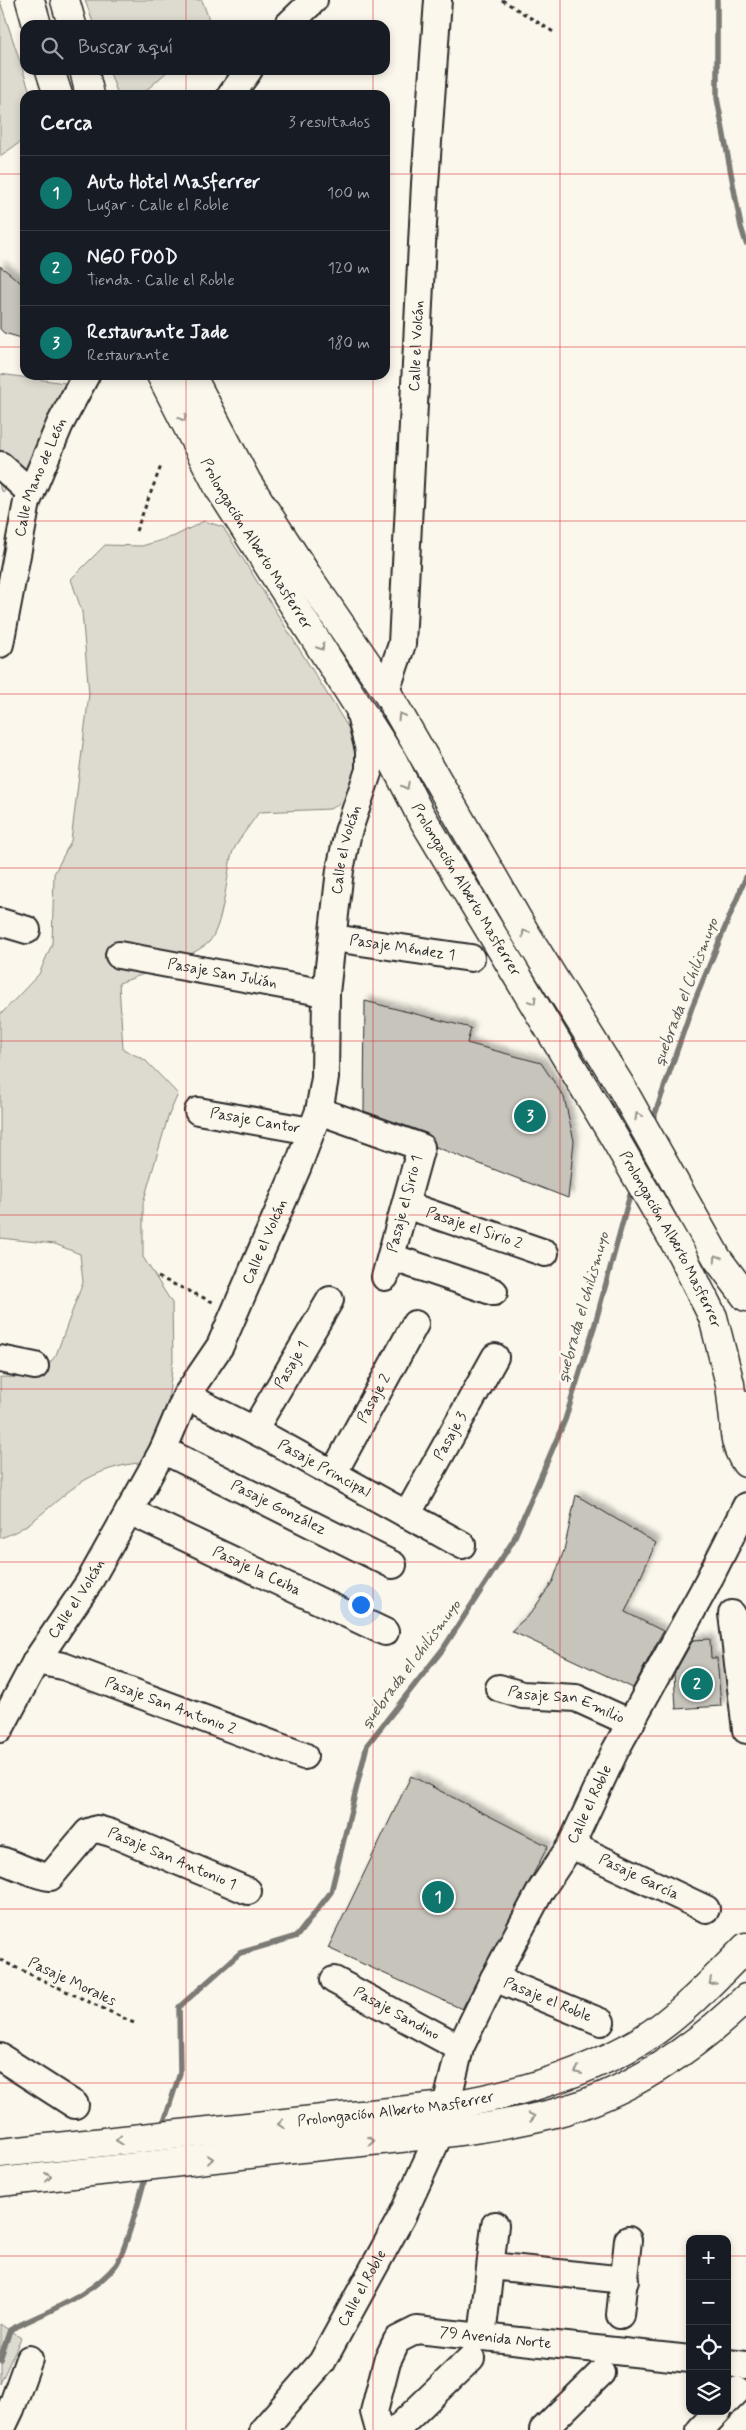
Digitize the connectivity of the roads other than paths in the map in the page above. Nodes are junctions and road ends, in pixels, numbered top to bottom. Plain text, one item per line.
1 (30, 0) edge
2 (65, 0) edge
3 (314, 0) edge
4 (438, 0) edge
5 (36, 20) edge
6 (71, 20) edge
7 (293, 20) edge
8 (52, 75) edge
9 (85, 75) edge
10 (246, 75) edge
11 (56, 90) edge
12 (89, 90) edge
13 (236, 90) edge
14 (83, 380) edge
15 (164, 380) edge
16 (193, 380) edge
17 (0, 465) edge
18 (31, 492) junction
19 (1, 639) edge
20 (386, 691) junction
21 (357, 704) junction
22 (0, 922) edge
23 (27, 930) dead end
24 (333, 938) junction
25 (119, 955) dead end
26 (470, 958) dead end
27 (326, 993) junction
28 (198, 1110) dead end
29 (315, 1121) junction
30 (406, 1205) junction
31 (545, 1253) dead end
32 (494, 1292) dead end
33 (746, 1297) edge
34 (330, 1300) dead end
35 (415, 1324) dead end
36 (495, 1357) dead end
37 (0, 1359) edge
38 (35, 1366) dead end
39 (746, 1388) edge
40 (186, 1396) junction
41 (734, 1420) junction
42 (254, 1430) junction
43 (163, 1450) junction
44 (746, 1463) edge
45 (333, 1474) junction
46 (746, 1506) edge
47 (130, 1511) junction
48 (407, 1514) junction
49 (462, 1545) dead end
50 (393, 1565) dead end
51 (703, 1591) junction
52 (739, 1614) edge
53 (385, 1632) dead end
54 (36, 1661) junction
55 (499, 1688) dead end
56 (631, 1723) junction
57 (0, 1729) edge
58 (746, 1730) edge
59 (304, 1756) dead end
60 (571, 1845) junction
61 (0, 1860) edge
62 (248, 1891) dead end
63 (706, 1909) dead end
64 (746, 1947) edge
65 (494, 1978) junction
66 (334, 1980) dead end
67 (746, 1998) edge
68 (601, 2022) dead end
69 (460, 2048) junction
70 (0, 2057) edge
71 (75, 2105) dead end
72 (446, 2106) junction
73 (440, 2133) junction
74 (0, 2153) edge
75 (0, 2182) edge
76 (495, 2224) dead end
77 (628, 2240) dead end
78 (490, 2266) junction
79 (625, 2280) junction
80 (620, 2315) dead end
81 (476, 2348) junction
82 (29, 2359) dead end
83 (686, 2359) edge
84 (731, 2363) edge
85 (746, 2364) edge
86 (601, 2373) dead end
87 (714, 2415) edge
88 (1, 2430) edge
89 (263, 2430) edge
90 (379, 2430) edge
91 (396, 2430) edge
92 (544, 2430) edge
93 (700, 2430) edge

1 - 5 main road
2 - 6 main road
3 - 7 street
4 - 20 street, Calle el Volcán
8 - 11 main road
9 - 12 main road
10 - 13 street
14 - 18 street, Calle Mano de León
15 -> 21 main road, Prolongación Alberto Masferrer
16 - 20 main road, Prolongación Alberto Masferrer
17 - 18 street
18 - 19 street, Calle Mano de León
33 -> 20 main road, Prolongación Alberto Masferrer
21 - 24 street, Calle el Volcán
21 -> 41 main road, Prolongación Alberto Masferrer
22 - 23 street
24 - 26 street, Pasaje Méndez 1
24 - 27 street, Calle el Volcán
25 - 27 street, Pasaje San Julián
27 - 29 street, Calle el Volcán
28 - 29 street, Pasaje Cantor
29 - 30 street, Pasaje el Sirio 1
29 - 40 street, Calle el Volcán
30 - 31 street, Pasaje el Sirio 2
30 - 32 street, Pasaje el Sirio 1
34 - 42 street, Pasaje 1
35 - 45 street, Pasaje 2
36 - 48 street, Pasaje 3
37 - 38 street
39 - 41 main road
40 - 42 street, Pasaje Principal
40 - 43 street, Calle el Volcán
41 - 44 main road, Prolongación Alberto Masferrer
42 - 45 street, Pasaje Principal
43 - 47 street, Calle el Volcán
43 - 50 street, Pasaje González
45 - 48 street, Pasaje Principal
46 - 51 street, Calle el Roble
47 - 53 street, Pasaje la Ceiba
47 - 54 street, Calle el Volcán
48 - 49 street, Pasaje Principal
51 - 52 street
51 - 56 street, Calle el Roble
52 - 58 street
54 - 57 street, Calle el Volcán
54 - 59 street, Pasaje San Antonio 2
55 - 56 street, Pasaje San Emilio
56 - 60 street, Calle el Roble
60 - 63 street, Pasaje García
60 - 65 street, Calle el Roble
61 - 62 street, Pasaje San Antonio 1
64 -> 72 main road, Prolongación Alberto Masferrer
65 - 68 street, Pasaje el Roble
65 - 69 street, Calle el Roble
66 - 69 street, Pasaje Sandino
73 -> 67 main road, Prolongación Alberto Masferrer
69 - 72 street, Calle el Roble
70 - 71 street
72 -> 74 main road, Prolongación Alberto Masferrer
75 -> 73 main road, Prolongación Alberto Masferrer
73 - 89 street, Calle el Roble
76 - 78 street
77 - 79 street
78 - 79 street
78 - 81 street
79 - 80 street
81 - 83 street, 79 Avenida Norte
81 - 90 street, 79 Avenida Norte
81 - 91 street
82 - 88 street
84 - 85 street
86 - 92 street
87 - 93 street

